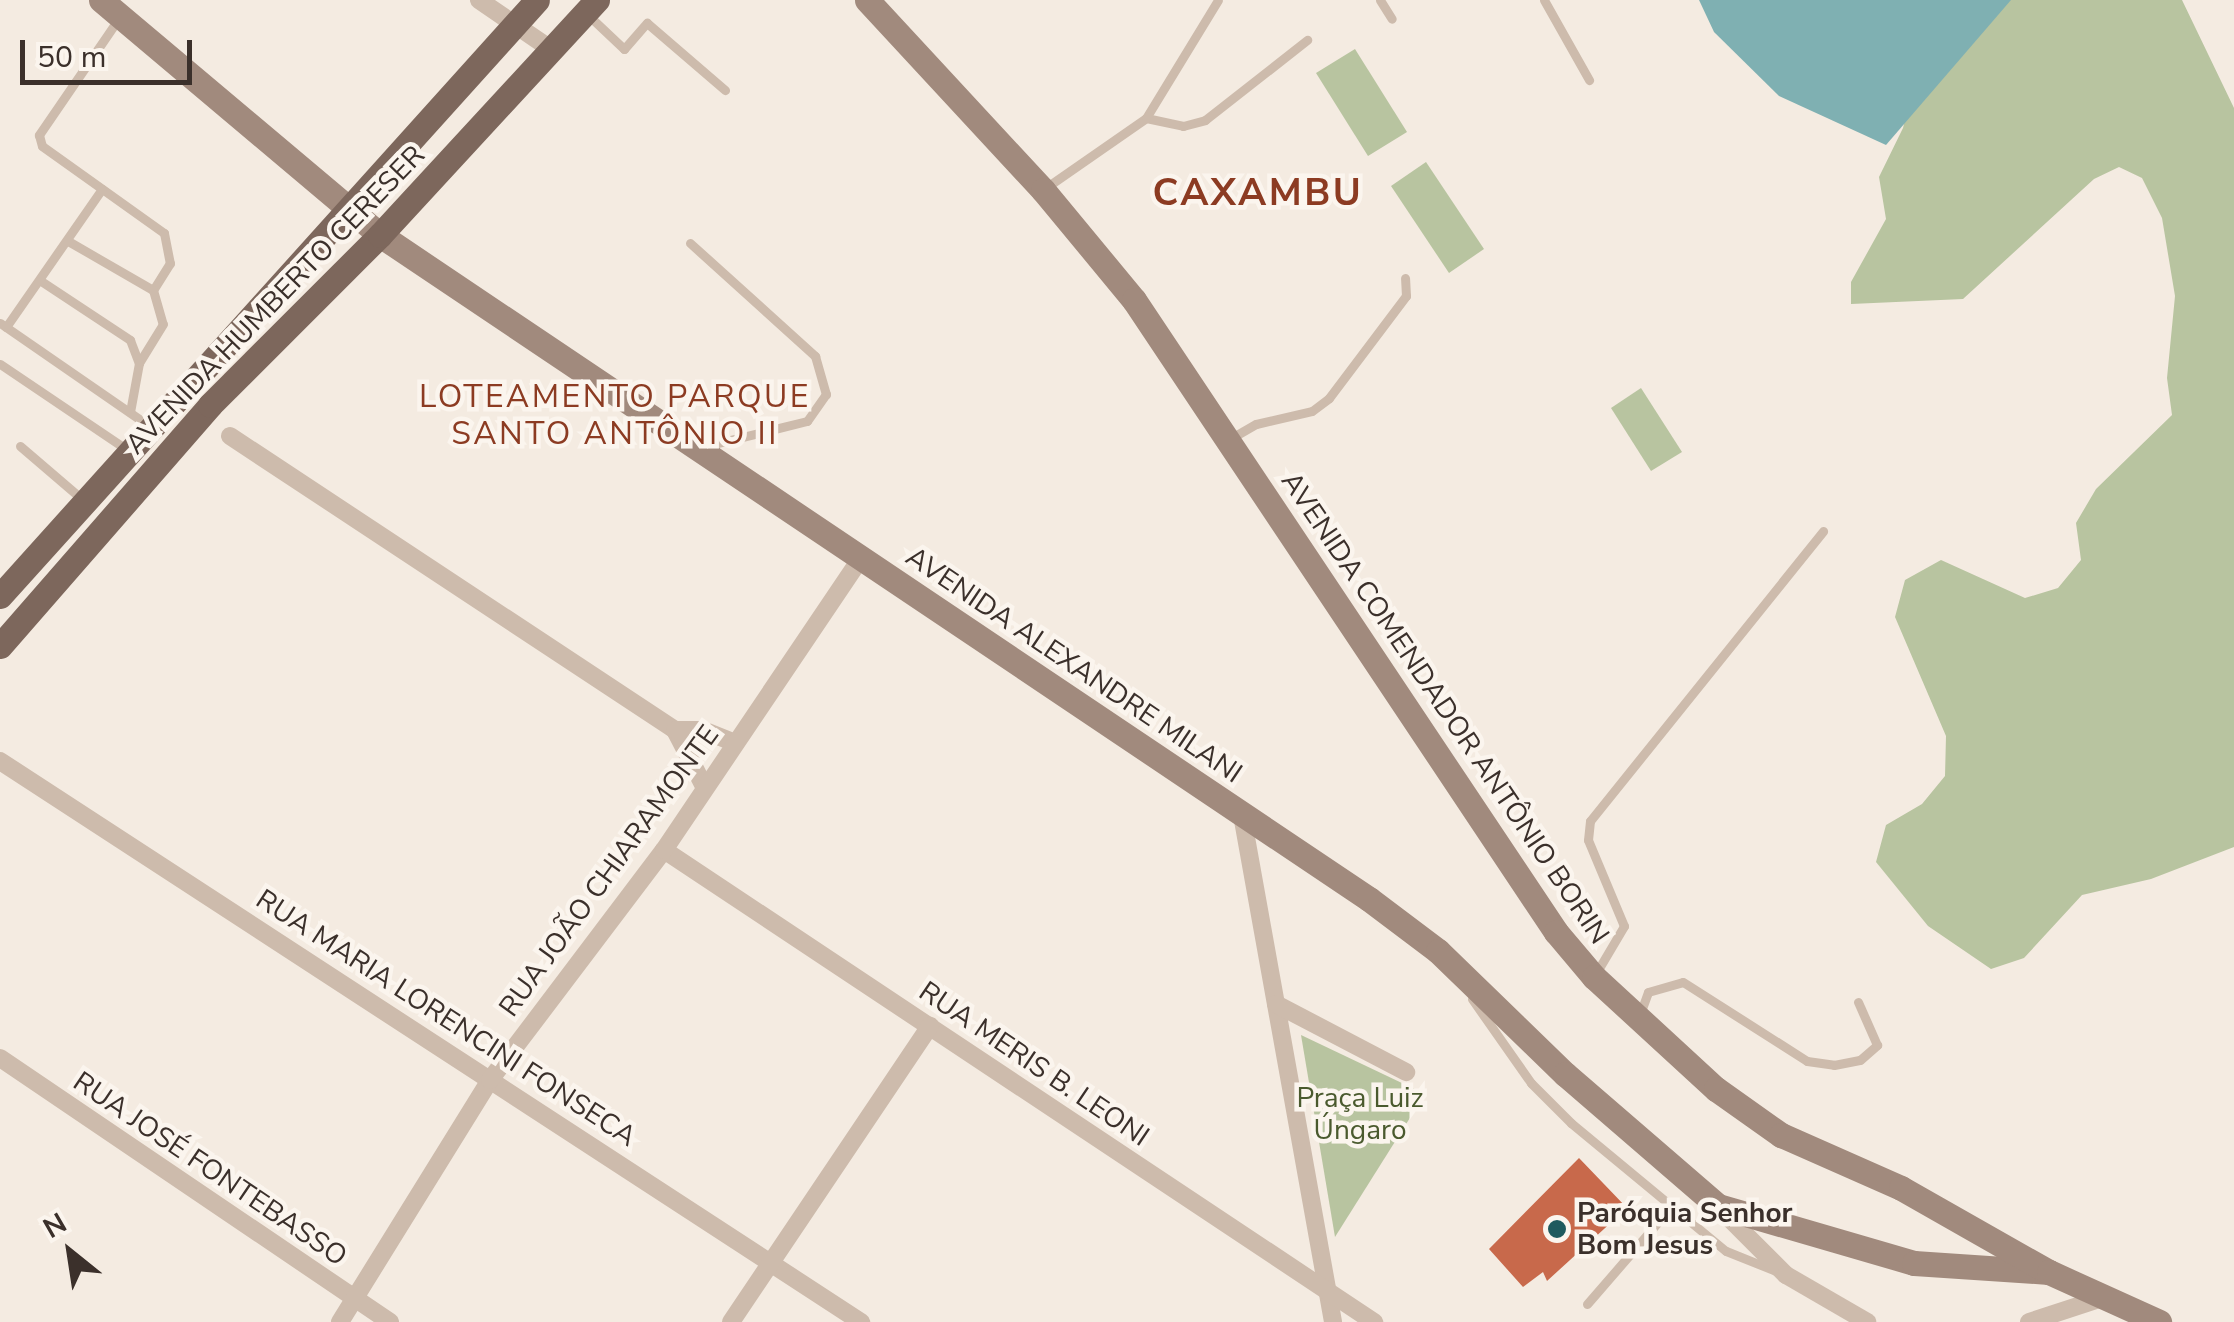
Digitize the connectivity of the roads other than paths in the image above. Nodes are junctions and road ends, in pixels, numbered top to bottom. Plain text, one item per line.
1 (479, 0) edge
2 (537, 0) edge
3 (866, 0) edge
4 (1218, 0) edge
5 (1380, 0) edge
6 (1544, 0) edge
7 (591, 6) edge
8 (111, 8) edge
9 (1392, 19) dead end
10 (514, 22) junction
11 (1307, 40) dead end
12 (549, 48) junction
13 (1589, 80) dead end
14 (725, 90) dead end
15 (1146, 118) junction
16 (102, 189) junction
17 (1043, 190) junction
18 (348, 210) junction
19 (380, 235) junction
20 (68, 240) junction
21 (690, 243) dead end
22 (1405, 278) dead end
23 (41, 281) junction
24 (152, 290) junction
25 (3, 325) edge
26 (139, 363) junction
27 (0, 364) edge
28 (140, 419) junction
29 (230, 436) dead end
30 (1228, 440) junction
31 (20, 446) dead end
32 (694, 449) junction
33 (129, 450) junction
34 (84, 501) junction
35 (1823, 530) dead end
36 (862, 556) junction
37 (0, 596) edge
38 (0, 646) edge
39 (675, 730) junction
40 (736, 742) junction
41 (0, 761) edge
42 (705, 788) junction
43 (1242, 815) junction
44 (664, 850) junction
45 (1438, 951) junction
46 (1594, 978) junction
47 (1858, 1002) dead end
48 (1276, 1004) junction
49 (1637, 1021) junction
50 (930, 1026) junction
51 (0, 1058) edge
52 (1406, 1072) dead end
53 (490, 1080) junction
54 (1718, 1206) junction
55 (1672, 1207) junction
56 (769, 1262) junction
57 (2048, 1272) junction
58 (1786, 1274) junction
59 (1330, 1294) junction
60 (2102, 1298) junction
61 (354, 1301) junction
62 (1587, 1304) dead end
63 (340, 1322) edge
64 (390, 1322) edge
65 (731, 1322) edge
66 (861, 1322) edge
67 (1334, 1322) edge
68 (1374, 1322) edge
69 (1867, 1322) edge
70 (2029, 1322) edge
71 (2158, 1322) edge

1 - 10 street
2 - 10 main road, AVENIDA HUMBERTO CERESER
3 - 17 street, AVENIDA COMENDADOR ANTÔNIO BORIN
4 - 15 lane
5 - 9 lane
6 - 13 lane
7 - 12 main road, AVENIDA HUMBERTO CERESER
7 - 14 lane
8 - 16 lane
8 - 18 street, AVENIDA ALEXANDRE MILANI
10 - 12 street
10 - 18 main road, AVENIDA HUMBERTO CERESER
11 - 15 lane
12 - 19 main road, AVENIDA HUMBERTO CERESER
15 - 17 lane
16 - 20 lane
16 - 24 lane
17 - 30 street, AVENIDA COMENDADOR ANTÔNIO BORIN
18 - 19 street, AVENIDA ALEXANDRE MILANI
18 - 28 main road, AVENIDA HUMBERTO CERESER
19 - 32 street, AVENIDA ALEXANDRE MILANI
19 - 38 main road, AVENIDA HUMBERTO CERESER
20 - 23 lane
20 - 24 lane
21 - 32 lane
22 - 30 lane
23 - 25 lane
23 - 26 lane
24 - 26 lane
25 - 28 lane
26 - 28 lane
27 - 33 lane
28 - 33 main road, AVENIDA HUMBERTO CERESER
29 - 39 street
30 - 46 street, AVENIDA COMENDADOR ANTÔNIO BORIN
31 - 34 lane
32 - 36 street, AVENIDA ALEXANDRE MILANI
33 - 34 main road, AVENIDA HUMBERTO CERESER
34 - 37 main road, AVENIDA HUMBERTO CERESER
35 - 46 lane
36 - 40 street, RUA JOÃO CHIARAMONTE
36 - 43 street, AVENIDA ALEXANDRE MILANI
39 - 40 street
39 - 42 street
40 - 42 street, RUA JOÃO CHIARAMONTE
41 - 53 street, RUA MARIA LORENCINI FONSECA
42 - 44 street, RUA JOÃO CHIARAMONTE
43 - 45 street, AVENIDA ALEXANDRE MILANI
43 - 48 street
44 - 50 street, RUA MERIS B. LEONI
44 - 53 street, RUA JOÃO CHIARAMONTE
45 - 54 street, AVENIDA ALEXANDRE MILANI
45 - 55 lane
46 - 49 street, AVENIDA COMENDADOR ANTÔNIO BORIN
47 - 49 lane
48 - 52 street
48 - 59 street
49 - 57 street, AVENIDA COMENDADOR ANTÔNIO BORIN
50 - 56 street
50 - 59 street, RUA MERIS B. LEONI
51 - 61 street, RUA JOSÉ FONTEBASSO
53 - 56 street, RUA MARIA LORENCINI FONSECA
53 - 61 street, RUA JOÃO CHIARAMONTE
54 - 57 street, AVENIDA ALEXANDRE MILANI
54 - 58 street
55 - 58 lane
55 - 62 lane
56 - 65 street
56 - 66 street, RUA MARIA LORENCINI FONSECA
57 - 60 street, AVENIDA COMENDADOR ANTÔNIO BORIN
58 - 69 street
59 - 67 street
59 - 68 street, RUA MERIS B. LEONI
60 - 70 street
60 - 71 street, AVENIDA COMENDADOR ANTÔNIO BORIN
61 - 63 street, RUA JOÃO CHIARAMONTE
61 - 64 street, RUA JOSÉ FONTEBASSO

